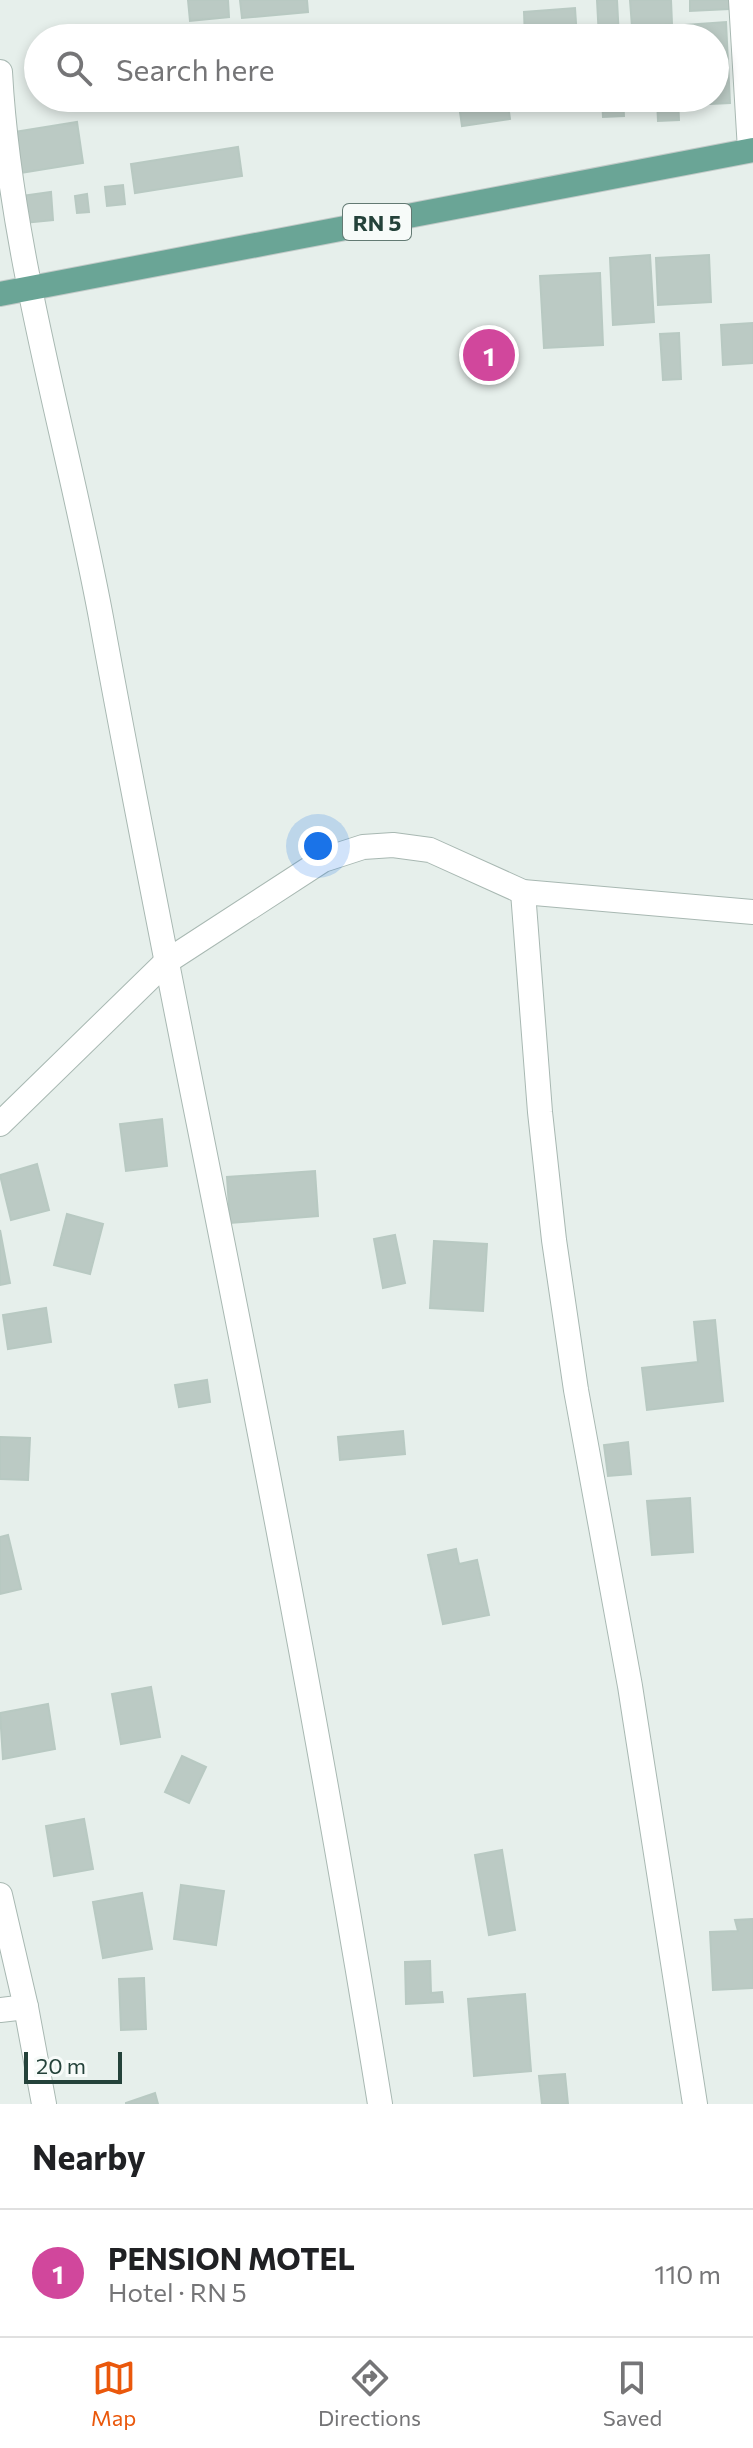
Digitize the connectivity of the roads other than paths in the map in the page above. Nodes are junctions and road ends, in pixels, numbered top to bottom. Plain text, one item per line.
1 (741, 0) edge
2 (0, 72) edge
3 (751, 150) edge
4 (31, 288) junction
5 (0, 294) edge
6 (523, 892) junction
7 (753, 912) edge
8 (166, 962) junction
9 (0, 1124) edge
10 (0, 1895) edge
11 (26, 2007) junction
12 (0, 2010) edge
13 (44, 2104) edge
14 (380, 2104) edge
15 (695, 2104) edge

1 - 3 street
2 - 4 street
3 - 4 main road, RN 5 / RN 5
4 - 5 main road, RN 5 / RN 5
4 - 8 street
6 - 7 street
6 - 8 street
6 - 15 street
8 - 9 street
8 - 14 street
10 - 11 street
11 - 12 street
11 - 13 street

